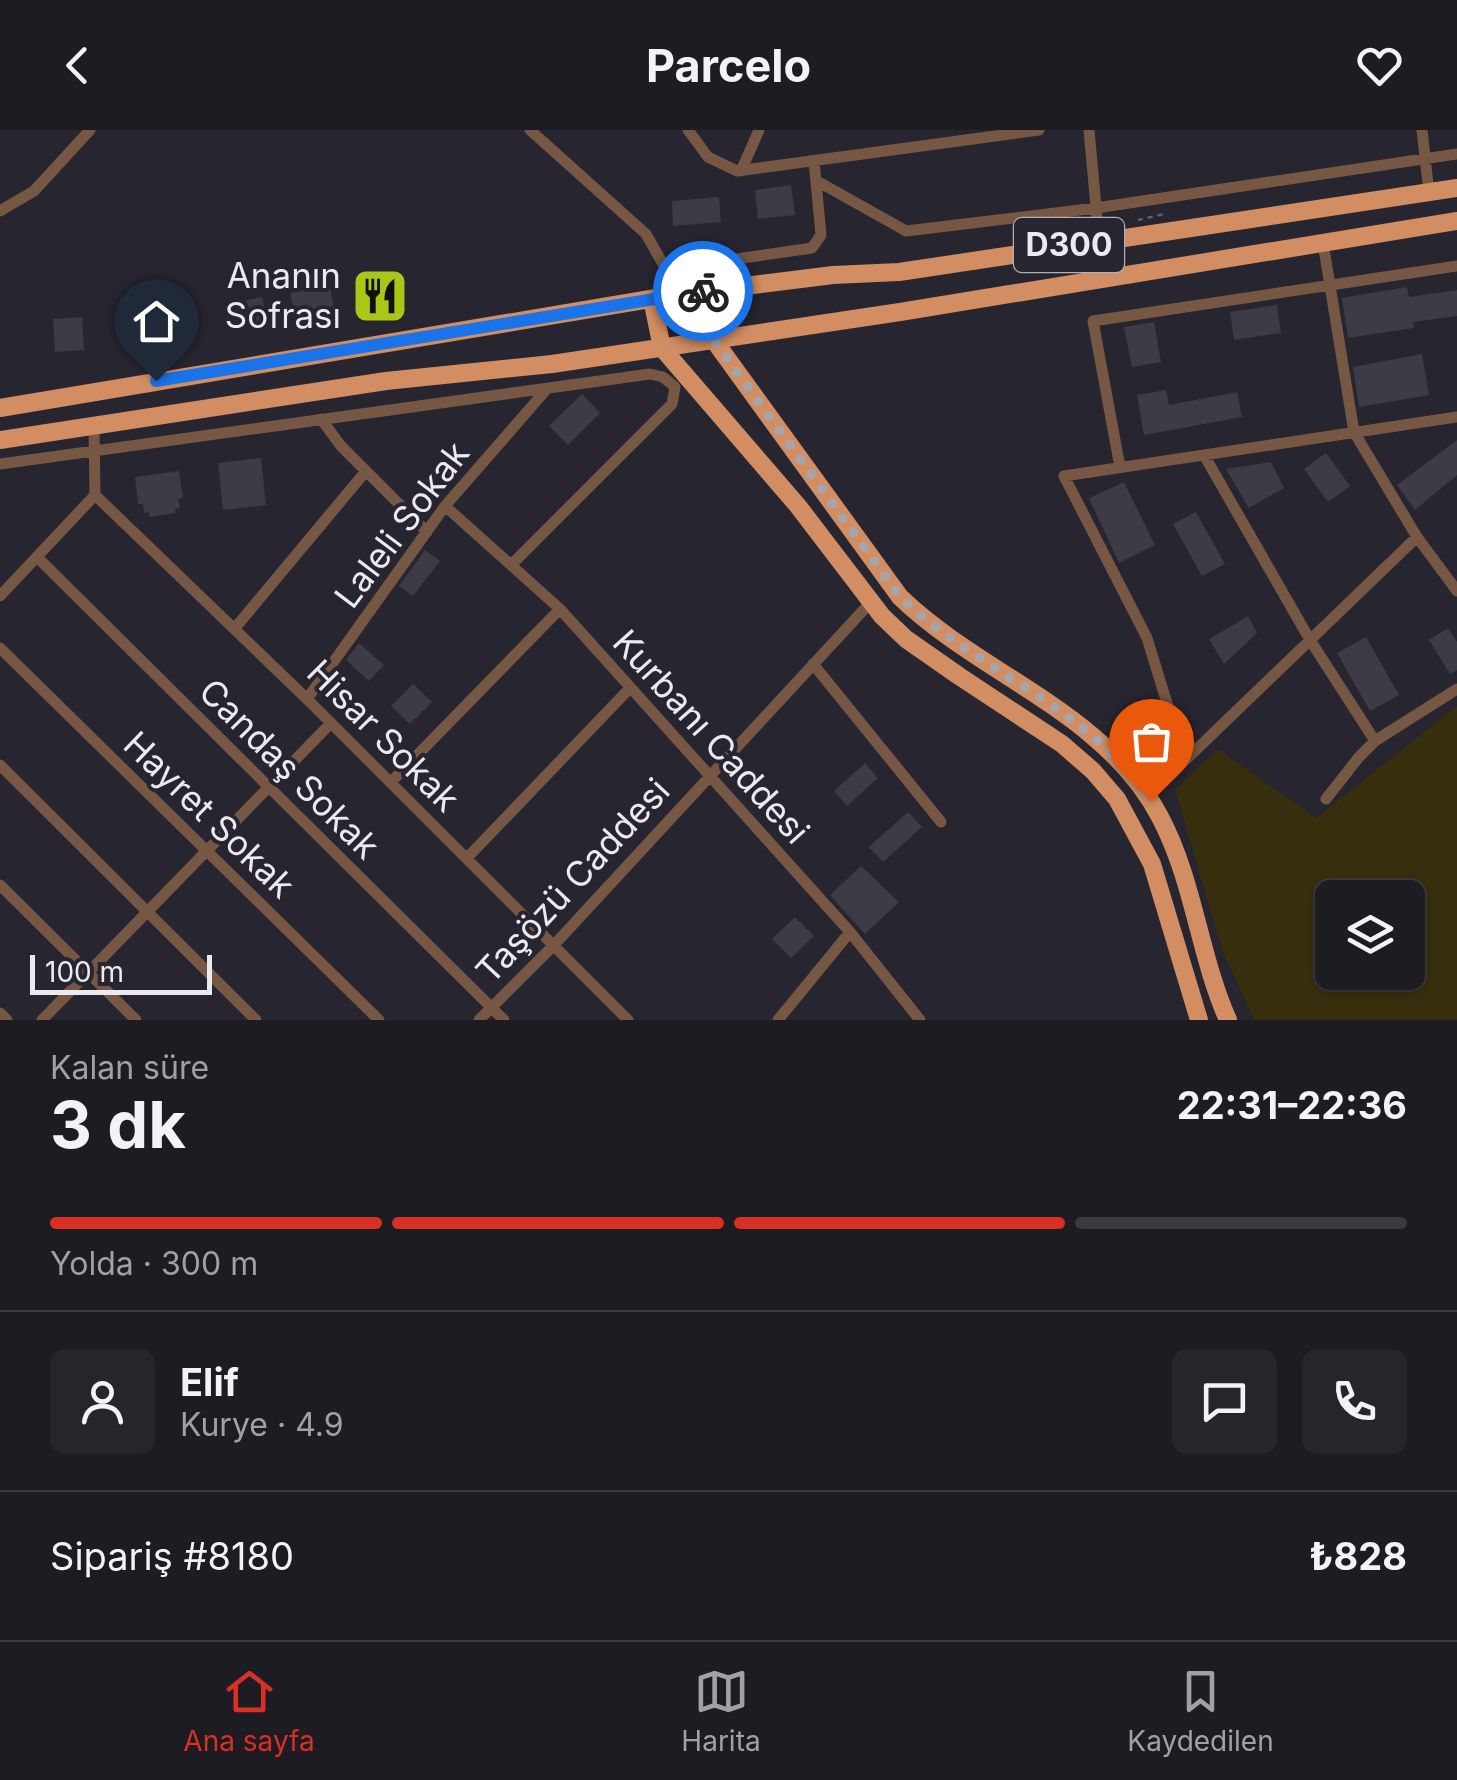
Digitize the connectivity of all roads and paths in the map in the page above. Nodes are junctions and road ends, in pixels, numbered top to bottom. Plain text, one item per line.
1 (90, 130) edge
2 (530, 130) edge
3 (688, 130) edge
4 (759, 130) edge
5 (1039, 130) edge
6 (1089, 130) edge
7 (1422, 130) edge
8 (977, 134) edge
9 (1457, 154) edge
10 (1426, 158) junction
11 (814, 160) junction
12 (741, 171) junction
13 (817, 182) junction
14 (1457, 188) edge
15 (1430, 193) junction
16 (1162, 198) junction
17 (1096, 208) junction
18 (0, 211) edge
19 (1132, 221) dead end
20 (1457, 221) edge
21 (1099, 240) junction
22 (1323, 243) junction
23 (1457, 266) edge
24 (667, 269) junction
25 (1328, 286) junction
26 (702, 291) junction
27 (680, 294) junction
28 (652, 298) junction
29 (713, 339) junction
30 (662, 348) junction
31 (546, 390) junction
32 (0, 408) edge
33 (1457, 417) edge
34 (321, 419) junction
35 (94, 425) junction
36 (1354, 432) junction
37 (0, 440) edge
38 (93, 450) junction
39 (1204, 455) junction
40 (0, 464) edge
41 (1120, 468) junction
42 (366, 471) junction
43 (95, 495) junction
44 (446, 506) junction
45 (426, 532) junction
46 (1417, 537) junction
47 (36, 556) junction
48 (511, 565) junction
49 (1457, 590) edge
50 (0, 596) edge
51 (870, 603) junction
52 (560, 609) junction
53 (234, 628) junction
54 (1310, 640) junction
55 (0, 648) edge
56 (813, 664) junction
57 (630, 688) junction
58 (1457, 689) edge
59 (307, 699) junction
60 (331, 723) junction
61 (1376, 741) junction
62 (1194, 751) junction
63 (0, 765) edge
64 (709, 776) junction
65 (391, 782) junction
66 (268, 788) junction
67 (1148, 796) junction
68 (1326, 799) dead end
69 (941, 822) dead end
70 (206, 851) junction
71 (467, 858) junction
72 (0, 885) edge
73 (148, 911) junction
74 (850, 932) junction
75 (554, 945) junction
76 (90, 971) junction
77 (492, 1008) junction
78 (0, 1013) edge
79 (7, 1020) edge
80 (42, 1020) edge
81 (136, 1020) edge
82 (256, 1020) edge
83 (380, 1020) edge
84 (479, 1020) edge
85 (504, 1020) edge
86 (628, 1020) edge
87 (778, 1020) edge
88 (920, 1020) edge
89 (1198, 1020) edge
90 (1228, 1020) edge

1 - 18 street
2 - 24 street
3 - 12 street
4 - 12 street
5 - 8 street
6 - 17 street
7 - 10 street
8 - 11 street
9 - 10 street
10 - 15 street
10 - 16 street
11 - 12 street
11 - 13 street
13 - 17 street
13 - 24 street
14 - 15 highway, D300
15 - 21 highway, D300
16 - 17 street
16 - 19 path
17 - 21 street
20 - 22 highway, D300
21 - 26 highway, D300
22 - 25 street
22 - 29 highway, D300
23 - 25 street
24 - 27 street
25 - 36 street
25 - 41 street
26 - 27 highway, D300
26 - 29 highway
27 - 28 highway, D300
28 - 30 highway
28 - 32 highway, D300
29 - 30 highway, D300
29 - 67 highway
30 - 35 highway, D300
30 - 51 highway
31 - 34 street
31 - 44 street, Laleli Sokak
31 - 48 street
33 - 36 street
34 - 38 street
34 - 42 street
35 - 37 highway, D300
35 - 38 street
36 - 39 street
36 - 46 street
38 - 40 street
38 - 43 street
39 - 41 street
39 - 54 street
41 - 62 street
42 - 45 street
42 - 53 street
43 - 47 street
43 - 53 street, Hisar Sokak
44 - 45 street, Laleli Sokak
44 - 48 street, Kurbanı Caddesi
45 - 59 street, Laleli Sokak
46 - 49 street
46 - 54 street
47 - 50 street
47 - 66 street, Candaş Sokak
48 - 52 street, Kurbanı Caddesi
51 - 56 street, Taşözü Caddesi
51 - 89 highway
52 - 57 street, Kurbanı Caddesi
52 - 65 street
53 - 59 street, Hisar Sokak
54 - 61 street
54 - 62 street
55 - 70 street, Hayret Sokak
56 - 64 street, Taşözü Caddesi
56 - 69 street
57 - 64 street, Kurbanı Caddesi
57 - 71 street
58 - 61 street
59 - 60 street, Hisar Sokak
60 - 65 street, Hisar Sokak
60 - 66 street
61 - 68 street
62 - 67 street
63 - 73 street
64 - 74 street, Kurbanı Caddesi
64 - 75 street, Taşözü Caddesi
65 - 71 street, Hisar Sokak
66 - 70 street
66 - 77 street, Candaş Sokak
67 - 90 highway
70 - 73 street
70 - 83 street, Hayret Sokak
71 - 75 street, Hisar Sokak
72 - 76 street
73 - 76 street
73 - 82 street
74 - 87 street
74 - 88 street, Kurbanı Caddesi
75 - 77 street, Taşözü Caddesi
75 - 86 street, Hisar Sokak
76 - 80 street
76 - 81 street
77 - 84 street, Taşözü Caddesi
77 - 85 street, Candaş Sokak
78 - 79 street

